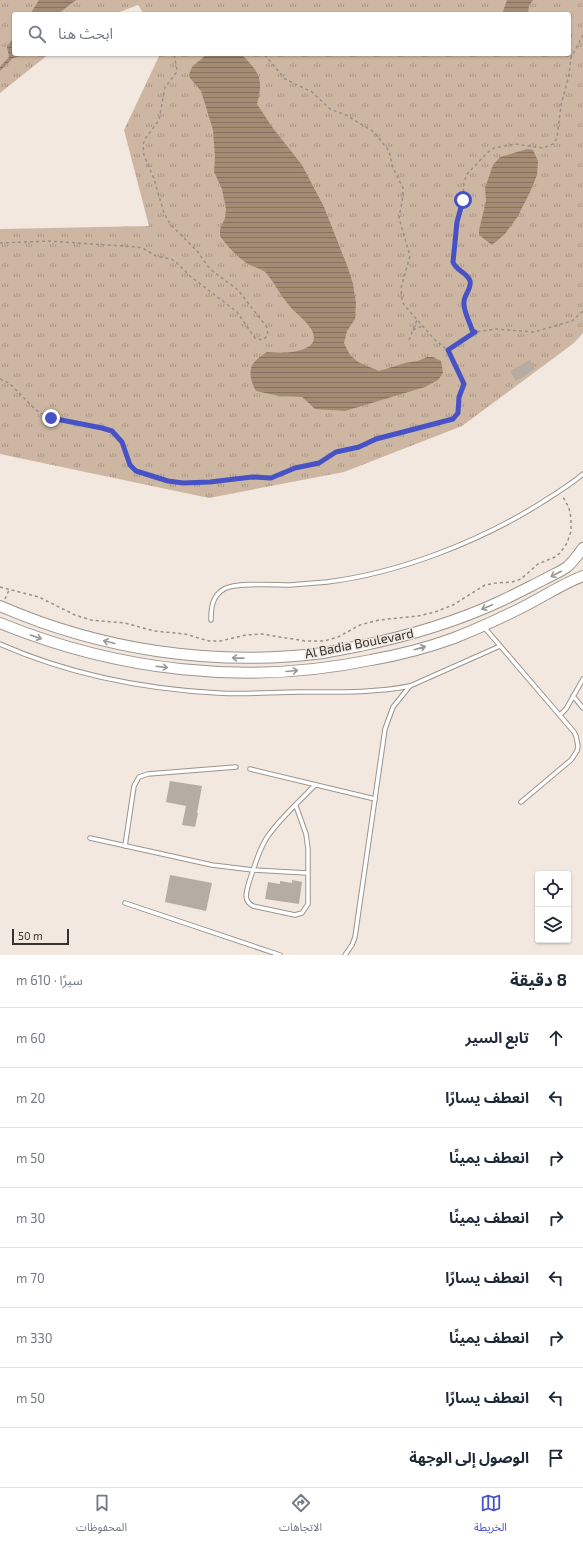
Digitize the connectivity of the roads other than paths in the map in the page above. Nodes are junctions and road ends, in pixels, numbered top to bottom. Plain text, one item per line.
1 (583, 474) edge
2 (583, 548) edge
3 (583, 576) edge
4 (0, 606) edge
5 (211, 620) dead end
6 (0, 623) edge
7 (483, 626) junction
8 (0, 644) edge
9 (500, 646) junction
10 (583, 679) edge
11 (410, 686) junction
12 (573, 696) junction
13 (583, 708) edge
14 (560, 715) junction
15 (236, 767) dead end
16 (250, 769) dead end
17 (315, 785) junction
18 (375, 798) junction
19 (521, 802) dead end
20 (296, 806) junction
21 (90, 838) dead end
22 (125, 846) junction
23 (253, 870) junction
24 (307, 872) junction
25 (125, 902) dead end
26 (280, 955) edge
27 (345, 955) edge

1 - 5 lane
2 -> 4 street, Al Badia Boulevard
3 - 7 street, Al Badia Boulevard
6 -> 7 street, Al Badia Boulevard
7 - 9 lane
8 - 11 lane
9 - 11 lane
9 - 14 lane
10 - 12 lane
11 - 18 lane
12 - 13 lane
12 - 14 lane
14 - 19 lane
15 - 22 lane
16 - 17 lane
17 - 18 lane
17 - 20 lane
18 - 27 lane
20 - 23 lane
20 - 24 lane
21 - 22 lane
22 - 23 lane
23 - 24 lane
23 - 24 lane
25 - 26 lane

